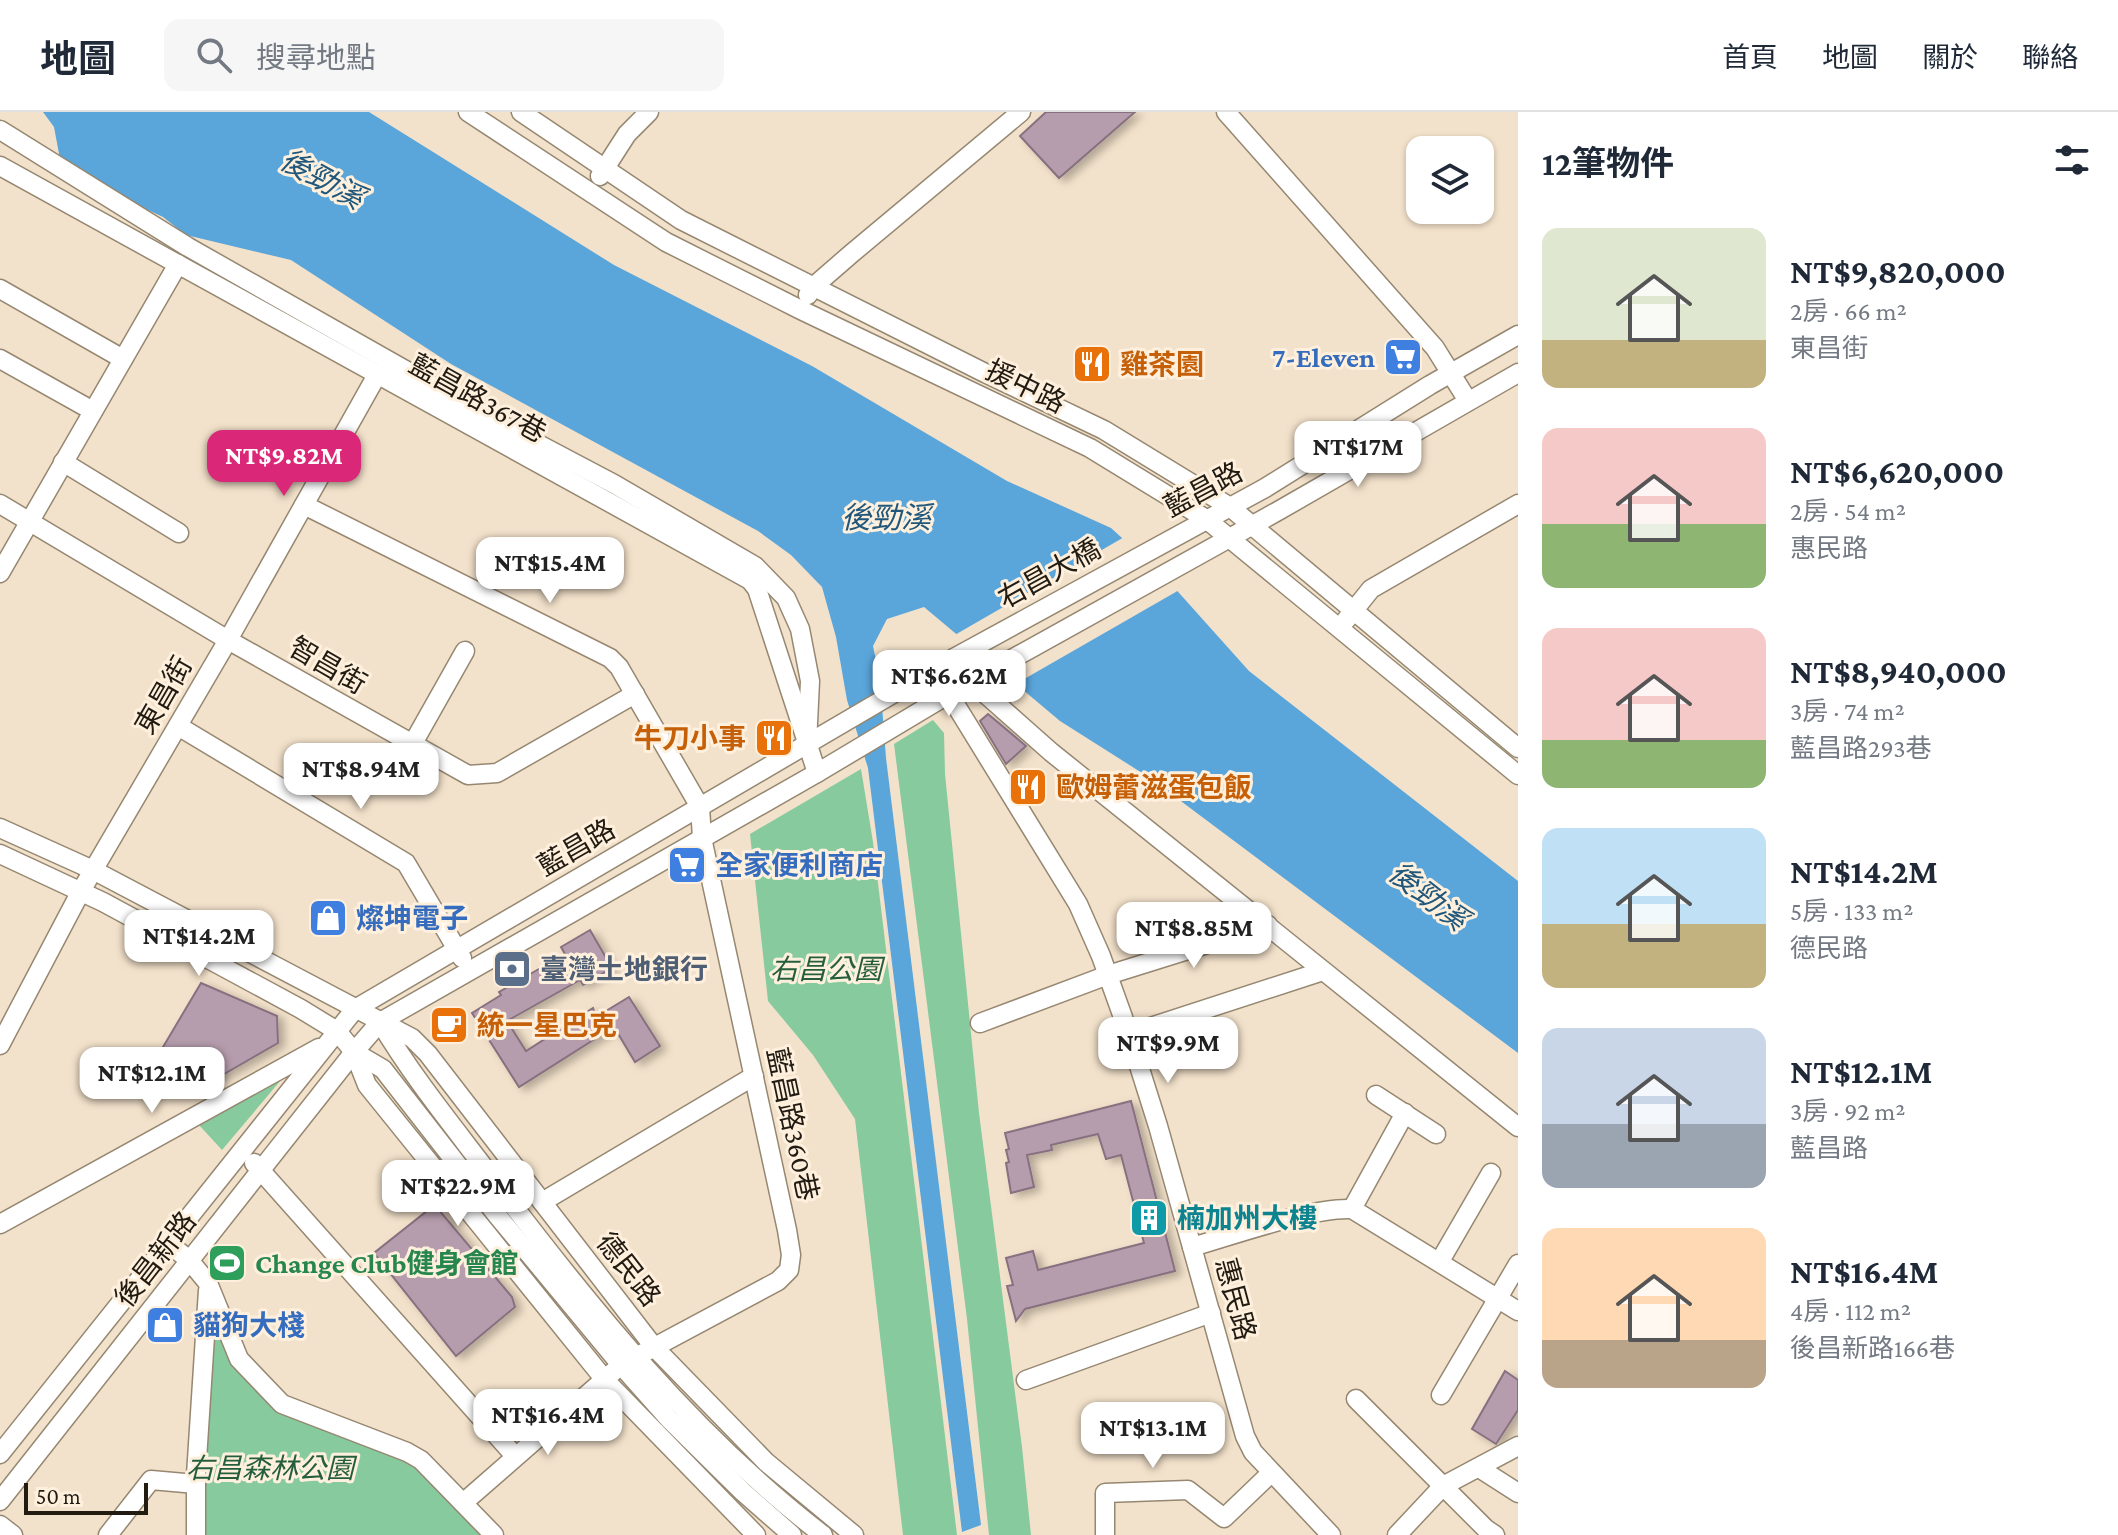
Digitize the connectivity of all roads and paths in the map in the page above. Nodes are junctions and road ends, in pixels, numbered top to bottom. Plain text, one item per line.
1 (468, 112) edge
2 (521, 112) edge
3 (649, 112) edge
4 (1021, 112) edge
5 (1226, 112) edge
6 (0, 130) edge
7 (0, 166) edge
8 (605, 168) junction
9 (590, 191) junction
10 (178, 264) junction
11 (813, 287) junction
12 (0, 289) edge
13 (801, 310) junction
14 (1518, 335) edge
15 (0, 359) edge
16 (123, 359) junction
17 (1451, 372) junction
18 (1518, 373) edge
19 (377, 375) junction
20 (1468, 401) junction
21 (93, 411) junction
22 (63, 462) junction
23 (0, 504) edge
24 (1518, 504) edge
25 (304, 505) junction
26 (1230, 507) junction
27 (1206, 519) junction
28 (30, 522) junction
29 (1251, 526) junction
30 (179, 533) dead end
31 (1229, 538) junction
32 (1160, 544) joint
33 (1178, 566) joint
34 (0, 573) edge
35 (1353, 611) junction
36 (1340, 628) junction
37 (228, 640) junction
38 (465, 651) dead end
39 (960, 655) junction
40 (933, 671) junction
41 (979, 677) junction
42 (635, 694) junction
43 (949, 694) junction
44 (178, 726) junction
45 (807, 744) junction
46 (412, 745) junction
47 (1518, 748) edge
48 (817, 773) junction
49 (1518, 775) edge
50 (700, 807) junction
51 (0, 828) edge
52 (702, 838) junction
53 (0, 854) edge
54 (93, 870) junction
55 (81, 891) junction
56 (1268, 925) junction
57 (457, 949) junction
58 (469, 971) junction
59 (1323, 971) junction
60 (1108, 975) junction
61 (0, 1003) edge
62 (355, 1009) junction
63 (18, 1011) junction
64 (380, 1022) junction
65 (980, 1023) dead end
66 (1129, 1034) junction
67 (331, 1038) junction
68 (0, 1045) edge
69 (354, 1052) junction
70 (754, 1076) junction
71 (1376, 1095) dead end
72 (1405, 1113) junction
73 (1518, 1127) edge
74 (1436, 1134) dead end
75 (241, 1152) junction
76 (262, 1168) junction
77 (1491, 1173) dead end
78 (542, 1202) junction
79 (1352, 1209) junction
80 (0, 1224) edge
81 (167, 1242) junction
82 (1192, 1247) junction
83 (189, 1260) junction
84 (1440, 1261) junction
85 (1518, 1264) edge
86 (208, 1283) junction
87 (1498, 1298) junction
88 (1518, 1311) edge
89 (1211, 1313) junction
90 (654, 1347) junction
91 (628, 1361) junction
92 (605, 1380) junction
93 (1026, 1380) dead end
94 (1441, 1395) dead end
95 (1356, 1399) dead end
96 (1518, 1446) edge
97 (0, 1454) edge
98 (515, 1456) junction
99 (1479, 1468) junction
100 (1271, 1473) junction
101 (196, 1484) junction
102 (1443, 1486) junction
103 (1518, 1493) edge
104 (0, 1501) edge
105 (463, 1503) junction
106 (0, 1525) edge
107 (13, 1535) edge
108 (108, 1535) edge
109 (196, 1535) edge
110 (494, 1535) edge
111 (756, 1535) edge
112 (792, 1535) edge
113 (823, 1535) edge
114 (854, 1535) edge
115 (1105, 1535) edge
116 (1331, 1535) edge
117 (1397, 1535) edge
118 (1495, 1535) edge

1 - 9 street, 援中路
2 - 8 street, 援中路
3 - 8 street
4 - 11 street
5 - 17 street
6 - 45 street
7 - 10 street, 藍昌路367巷
8 - 9 street
8 - 11 street, 援中路
9 - 13 street, 援中路
10 - 16 street
10 - 19 street, 藍昌路367巷
11 - 13 street
11 - 26 street, 援中路
12 - 16 street
13 - 27 street, 援中路
14 - 17 street, 藍昌路
15 - 21 street
16 - 21 street
17 - 20 street
17 - 26 street, 藍昌路
18 - 20 street, 藍昌路
19 - 25 street, 東昌街
19 - 45 street, 藍昌路367巷
20 - 29 street, 藍昌路
21 - 22 street
22 - 28 street
22 - 30 street
23 - 28 street, 智昌街
24 - 35 street
25 - 37 street, 東昌街
25 - 42 street
26 - 27 street, 藍昌路
26 - 29 street, 援中路
27 - 31 street, 援中路
27 - 32 street, 藍昌路
28 - 34 street
28 - 37 street, 智昌街
29 - 31 street, 藍昌路
29 - 35 street, 援中路
31 - 33 street, 藍昌路
31 - 36 street, 援中路
32 - 39 street, 右昌大橋
33 - 41 street, 右昌大橋
35 - 36 street
35 - 47 street, 援中路
36 - 49 street, 援中路
37 - 44 street, 東昌街
37 - 46 street, 智昌街
38 - 46 street
39 - 40 street
39 - 41 street
40 - 43 street, 惠民路
40 - 45 street, 藍昌路
41 - 43 street
41 - 56 street
42 - 46 street, 智昌街
42 - 50 street
43 - 48 street, 藍昌路
43 - 60 street, 惠民路
44 - 54 street, 東昌街
44 - 57 street
45 - 48 street, 藍昌路367巷
45 - 50 street, 藍昌路
48 - 52 street, 藍昌路
50 - 52 street, 藍昌路360巷
50 - 57 street, 藍昌路
51 - 54 street, 德民路
52 - 58 street, 藍昌路
52 - 70 street, 藍昌路360巷
53 - 55 street, 德民路
54 - 55 street, 東昌街
54 - 62 street, 德民路
55 - 63 street, 東昌街
55 - 67 street, 德民路
56 - 59 street
56 - 60 street
57 - 58 street
57 - 62 street, 藍昌路
58 - 64 street, 藍昌路
59 - 66 street
59 - 73 street
60 - 65 street
60 - 66 street, 惠民路
61 - 63 street
62 - 64 street, 德民路
62 - 67 street, 藍昌路
63 - 68 street, 東昌街
64 - 69 street, 藍昌路
64 - 78 street, 德民路
64 - 91 street, 德民路
66 - 82 street, 惠民路
67 - 69 street, 德民路
67 - 75 street, 後昌新路
67 - 80 street, 藍昌路
69 - 76 street, 後昌新路
69 - 91 street, 德民路
69 - 92 street, 德民路
70 - 78 street
70 - 90 street, 藍昌路360巷
71 - 72 street
72 - 74 street
72 - 79 street
75 - 76 street
75 - 81 street, 後昌新路
76 - 83 street, 後昌新路
76 - 98 street
77 - 84 street
78 - 90 street, 德民路
79 - 82 street
79 - 84 street
81 - 83 street
81 - 97 street, 後昌新路
82 - 89 street, 惠民路
83 - 86 street
83 - 104 street, 後昌新路
84 - 87 street
85 - 87 street
86 - 101 street
86 - 105 street
87 - 88 street
87 - 94 street
89 - 93 street
89 - 100 street, 惠民路
90 - 91 street
90 - 114 street, 德民路
91 - 92 street
91 - 112 street, 德民路
91 - 113 street, 德民路
92 - 98 street
92 - 111 street, 德民路
95 - 102 street
96 - 99 street
98 - 105 street
99 - 102 street
99 - 103 street
100 - 115 street
100 - 116 street, 惠民路
101 - 108 street
101 - 109 street
102 - 117 street
102 - 118 street
105 - 110 street
106 - 107 street

